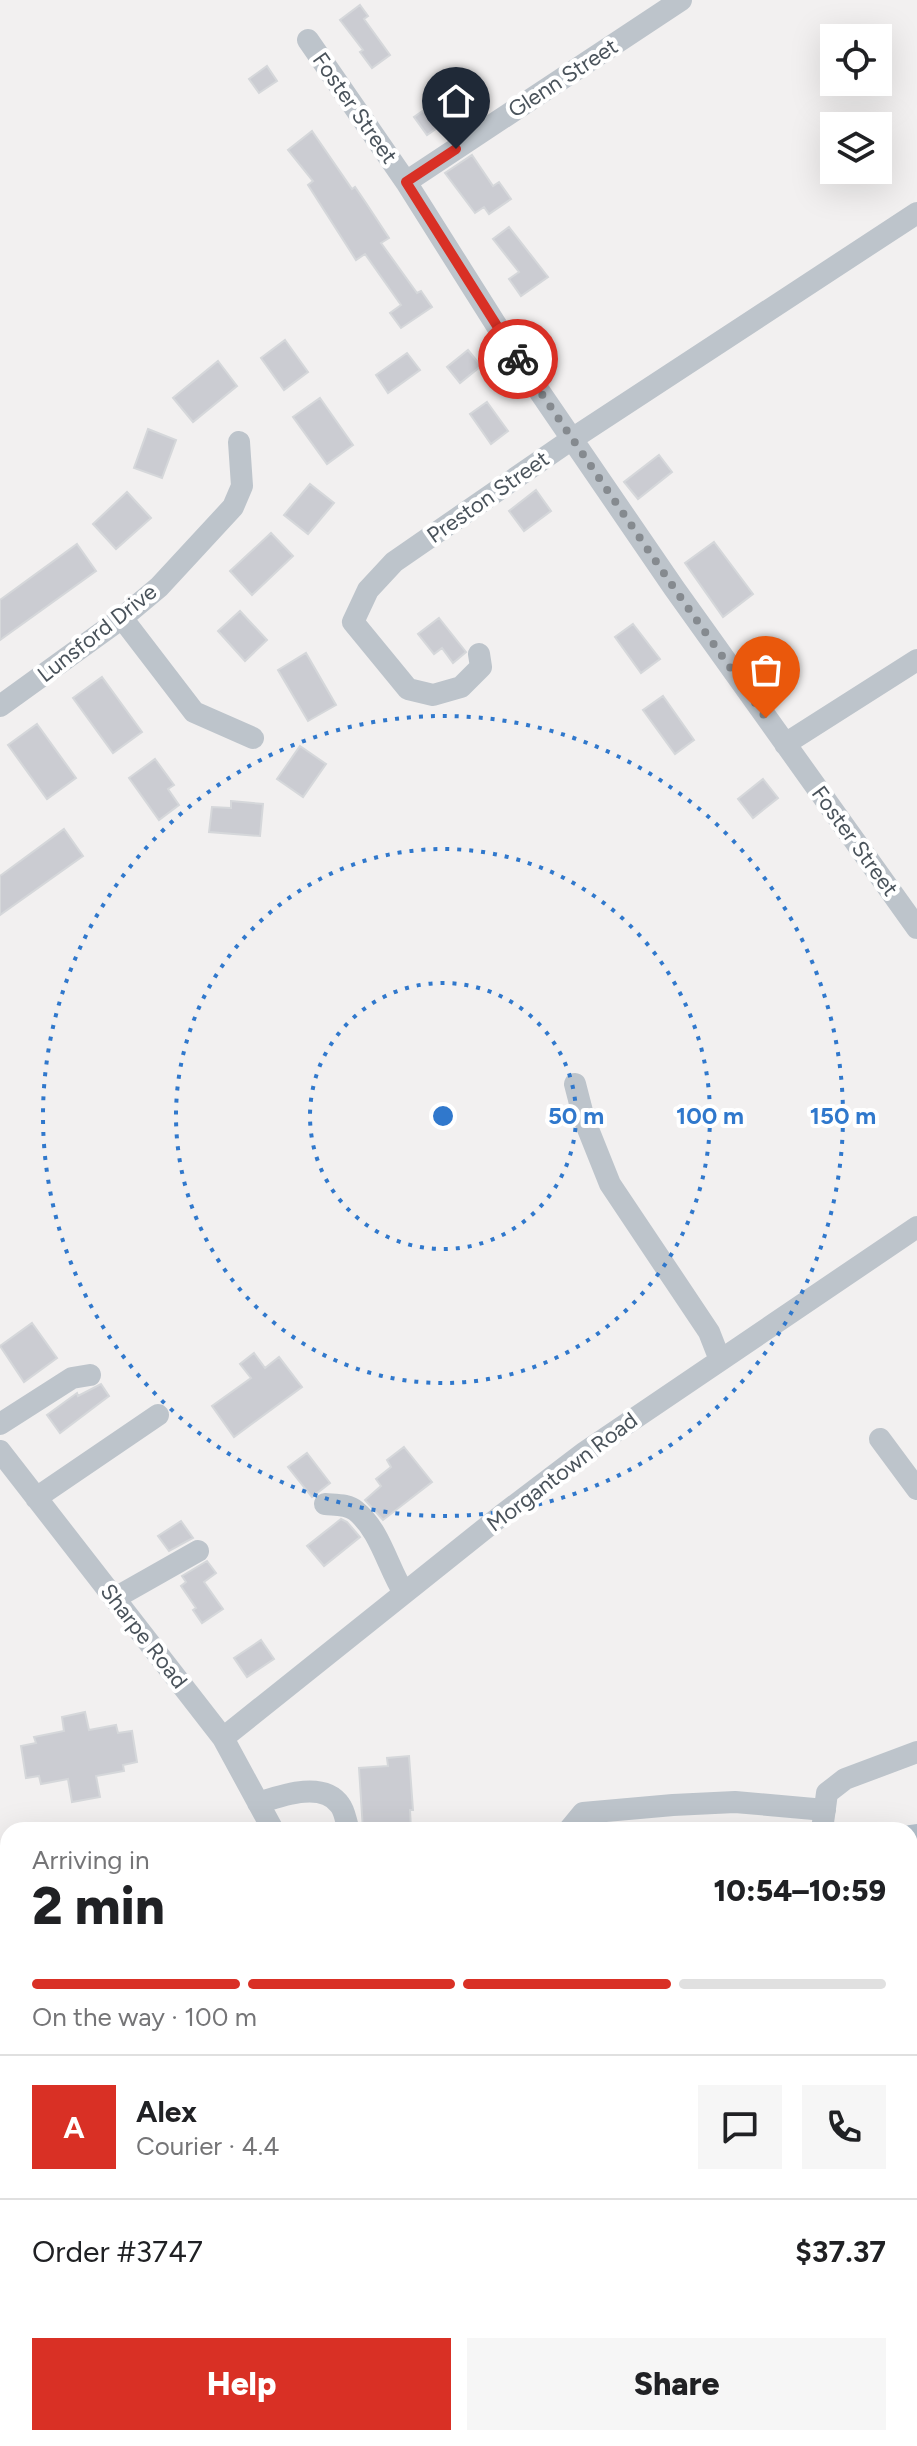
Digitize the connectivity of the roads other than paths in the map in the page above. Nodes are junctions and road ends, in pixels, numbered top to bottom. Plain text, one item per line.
1 (681, 0) edge
2 (308, 40) dead end
3 (406, 182) junction
4 (917, 213) edge
5 (572, 439) junction
6 (239, 442) dead end
7 (122, 618) junction
8 (479, 654) dead end
9 (917, 660) edge
10 (0, 706) edge
11 (253, 738) dead end
12 (785, 744) junction
13 (917, 928) edge
14 (575, 1084) dead end
15 (917, 1227) edge
16 (720, 1360) junction
17 (90, 1375) dead end
18 (158, 1415) dead end
19 (0, 1424) edge
20 (880, 1439) dead end
21 (0, 1451) edge
22 (917, 1489) edge
23 (36, 1498) junction
24 (325, 1504) dead end
25 (198, 1551) dead end
26 (404, 1593) junction
27 (115, 1598) junction
28 (223, 1738) junction
29 (917, 1752) edge
30 (258, 1803) junction
31 (823, 1820) edge
32 (269, 1822) edge
33 (346, 1822) edge
34 (576, 1822) edge

1 - 3 street, Glenn Street
2 - 3 street, Foster Street
3 - 5 street, Foster Street
4 - 5 street, Preston Street
5 - 8 street, Preston Street
5 - 12 street, Foster Street
6 - 7 street, Lunsford Drive
7 - 10 street, Lunsford Drive
7 - 11 street
9 - 12 street
12 - 13 street, Foster Street
14 - 16 street
15 - 16 street, Morgantown Road
16 - 26 street, Morgantown Road
17 - 19 street
18 - 23 street
20 - 22 street
21 - 23 street, Sharpe Road
23 - 27 street, Sharpe Road
24 - 26 street
25 - 27 street
26 - 28 street, Morgantown Road
27 - 28 street, Sharpe Road
28 - 30 street, Sharpe Road
29 - 31 street
30 - 32 street, Sharpe Road
30 - 33 street
31 - 34 street

